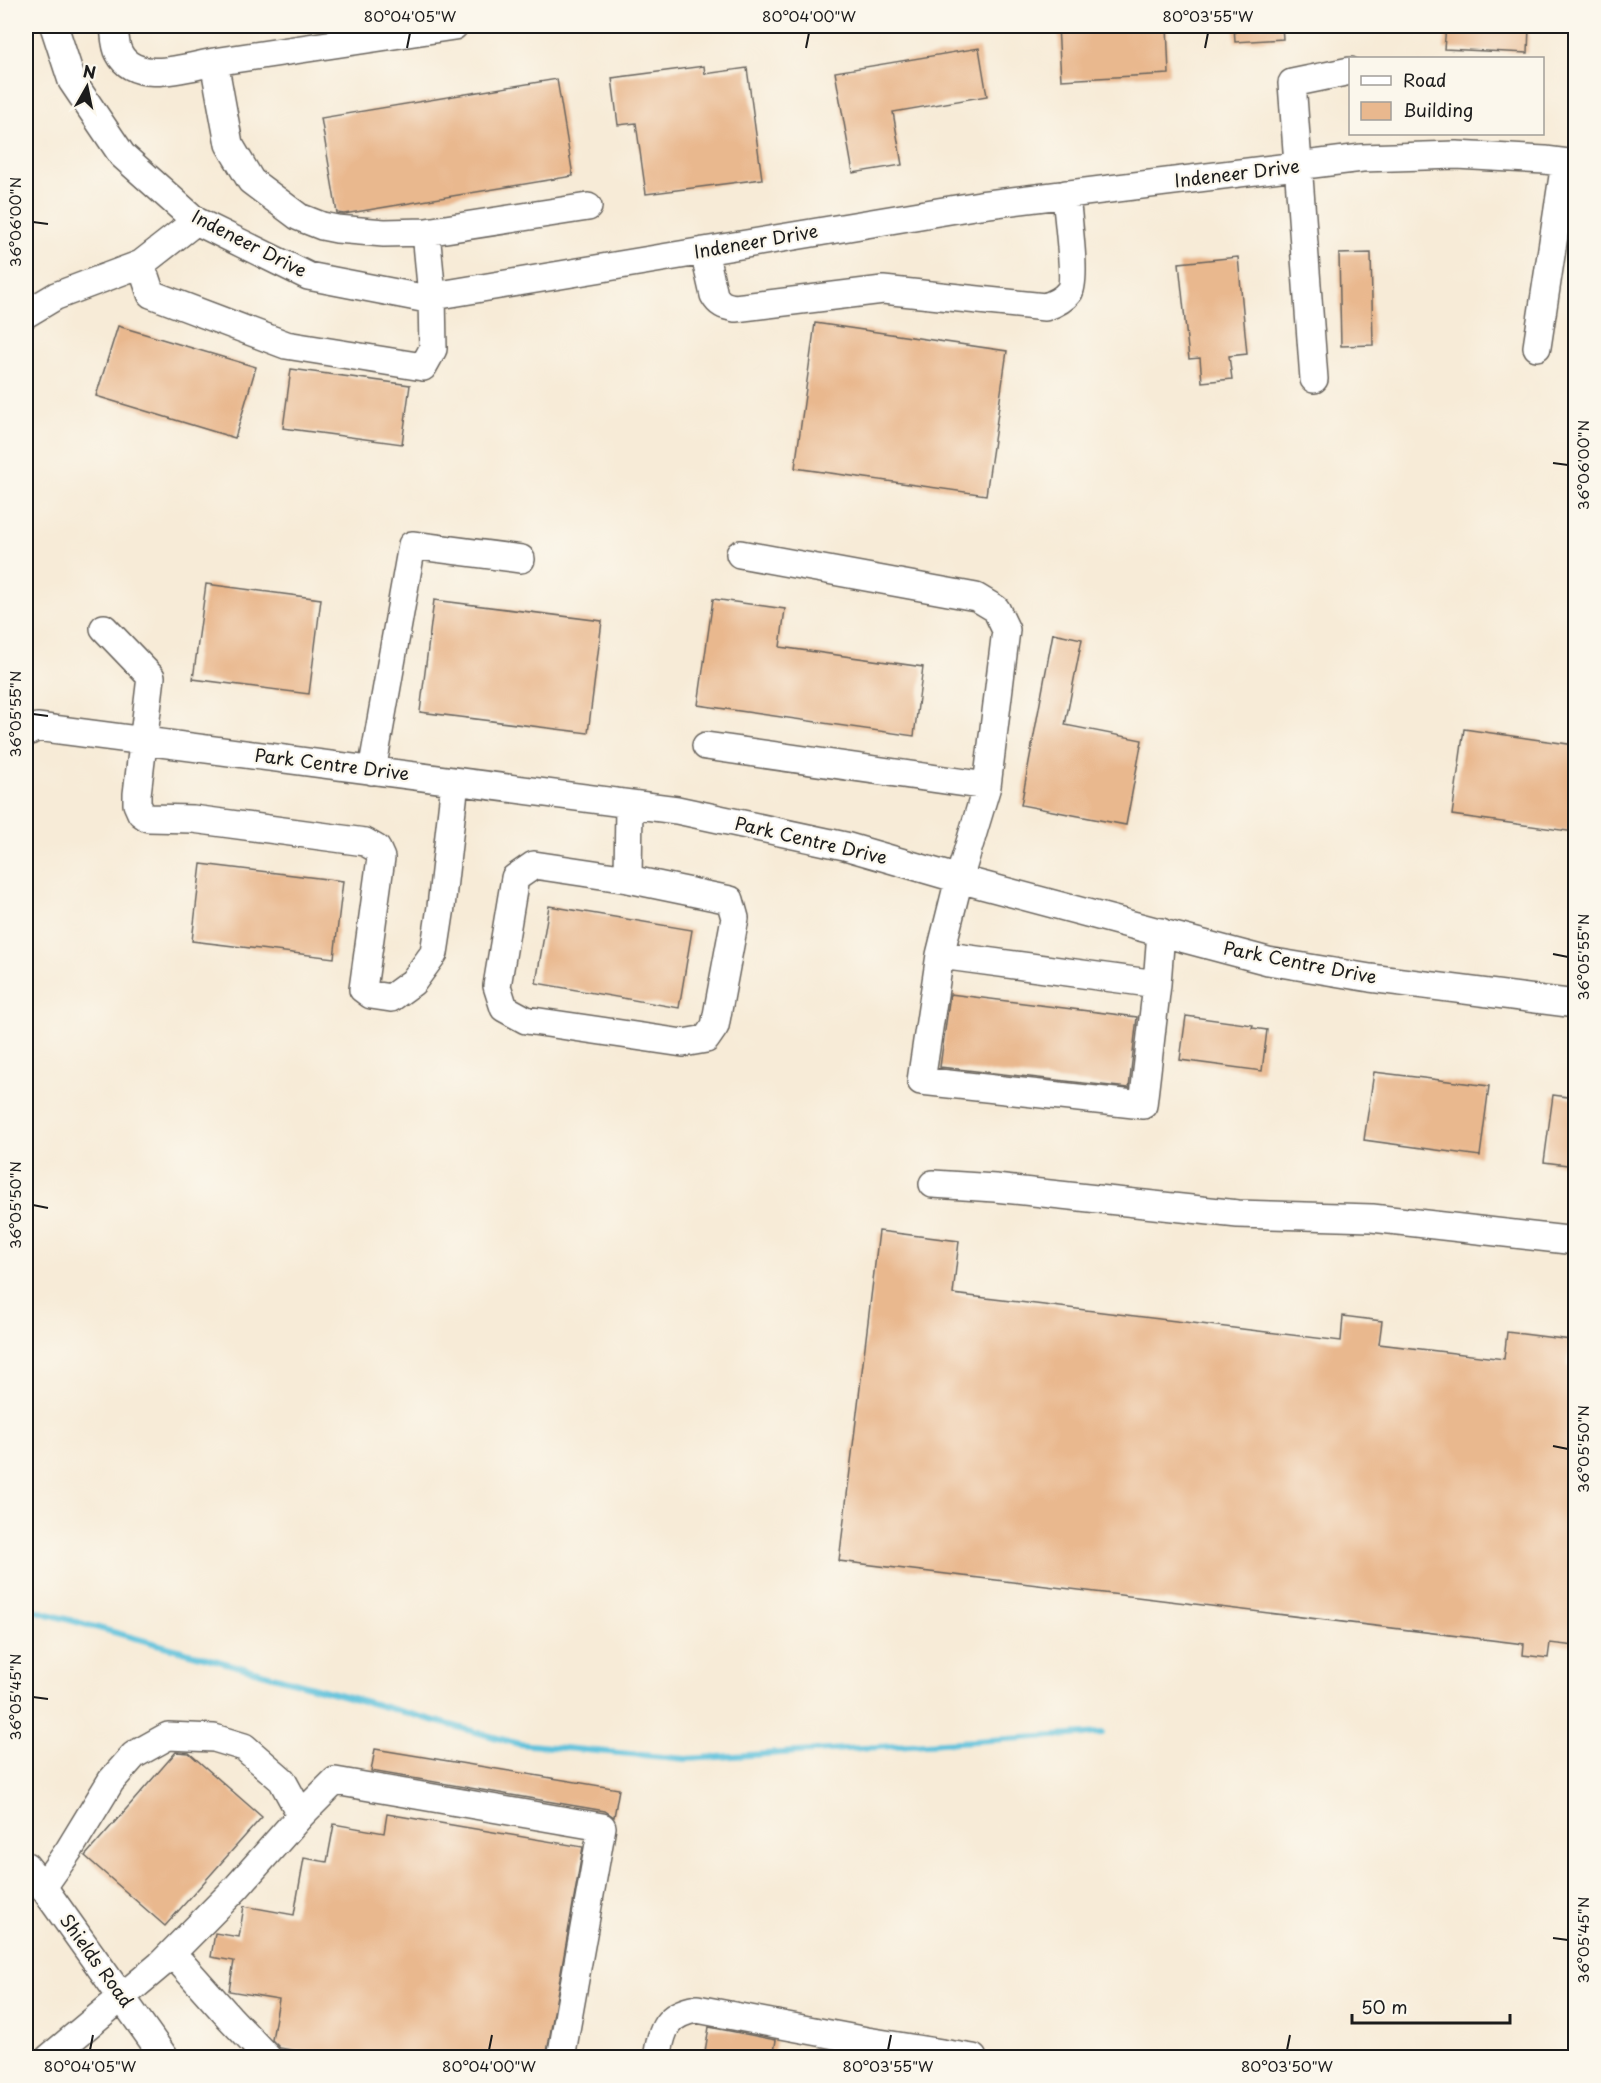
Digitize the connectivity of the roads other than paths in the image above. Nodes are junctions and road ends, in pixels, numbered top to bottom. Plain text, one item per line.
1 (54, 26) edge
2 (114, 26) edge
3 (454, 26) edge
4 (214, 62) junction
5 (1349, 71) edge
6 (1432, 145) edge
7 (1570, 163) edge
8 (1298, 166) junction
9 (1066, 194) junction
10 (588, 207) dead end
11 (196, 221) junction
12 (426, 232) junction
13 (1564, 248) edge
14 (704, 251) junction
15 (141, 264) junction
16 (432, 296) junction
17 (26, 314) edge
18 (1537, 347) dead end
19 (1314, 379) dead end
20 (740, 554) dead end
21 (521, 559) dead end
22 (105, 628) dead end
23 (31, 730) edge
24 (144, 741) junction
25 (706, 746) dead end
26 (372, 771) junction
27 (455, 782) junction
28 (987, 786) junction
29 (629, 804) junction
30 (628, 879) junction
31 (959, 879) junction
32 (1161, 932) junction
33 (940, 955) junction
34 (1156, 984) junction
35 (1575, 1004) edge
36 (933, 1184) dead end
37 (1575, 1240) edge
38 (300, 1815) junction
39 (26, 1866) edge
40 (43, 1887) junction
41 (172, 1953) junction
42 (121, 1996) junction
43 (866, 2049) edge
44 (49, 2058) edge
45 (165, 2058) edge
46 (268, 2058) edge
47 (561, 2058) edge
48 (657, 2058) edge
49 (973, 2058) edge

1 - 11 street, Indeneer Drive
2 - 4 street
3 - 4 street
4 - 12 street
5 - 8 street
6 - 7 street, Indeneer Drive
6 - 8 street, Indeneer Drive
7 - 13 street
8 - 9 street, Indeneer Drive
8 - 19 street
9 - 14 street, Indeneer Drive
9 - 14 street
10 - 12 street
11 - 15 street
11 - 16 street, Indeneer Drive
12 - 16 street
13 - 18 street
14 - 16 street, Indeneer Drive
15 - 16 street
15 - 17 street
20 - 28 street
21 - 26 street
22 - 24 street
23 - 24 street, Park Centre Drive
24 - 26 street, Park Centre Drive
24 - 27 street
25 - 28 street
26 - 27 street, Park Centre Drive
27 - 29 street, Park Centre Drive
28 - 31 street
29 - 30 street
29 - 31 street, Park Centre Drive
30 - 30 street
31 - 32 street, Park Centre Drive
31 - 33 street
32 - 34 street
32 - 35 street, Park Centre Drive
33 - 34 street
33 - 34 street
36 - 37 street
38 - 40 street
38 - 41 street
38 - 47 street
39 - 40 street, Shields Road
40 - 42 street, Shields Road
41 - 42 street
41 - 46 street
42 - 44 street
42 - 45 street, Shields Road
43 - 48 street
43 - 49 street

